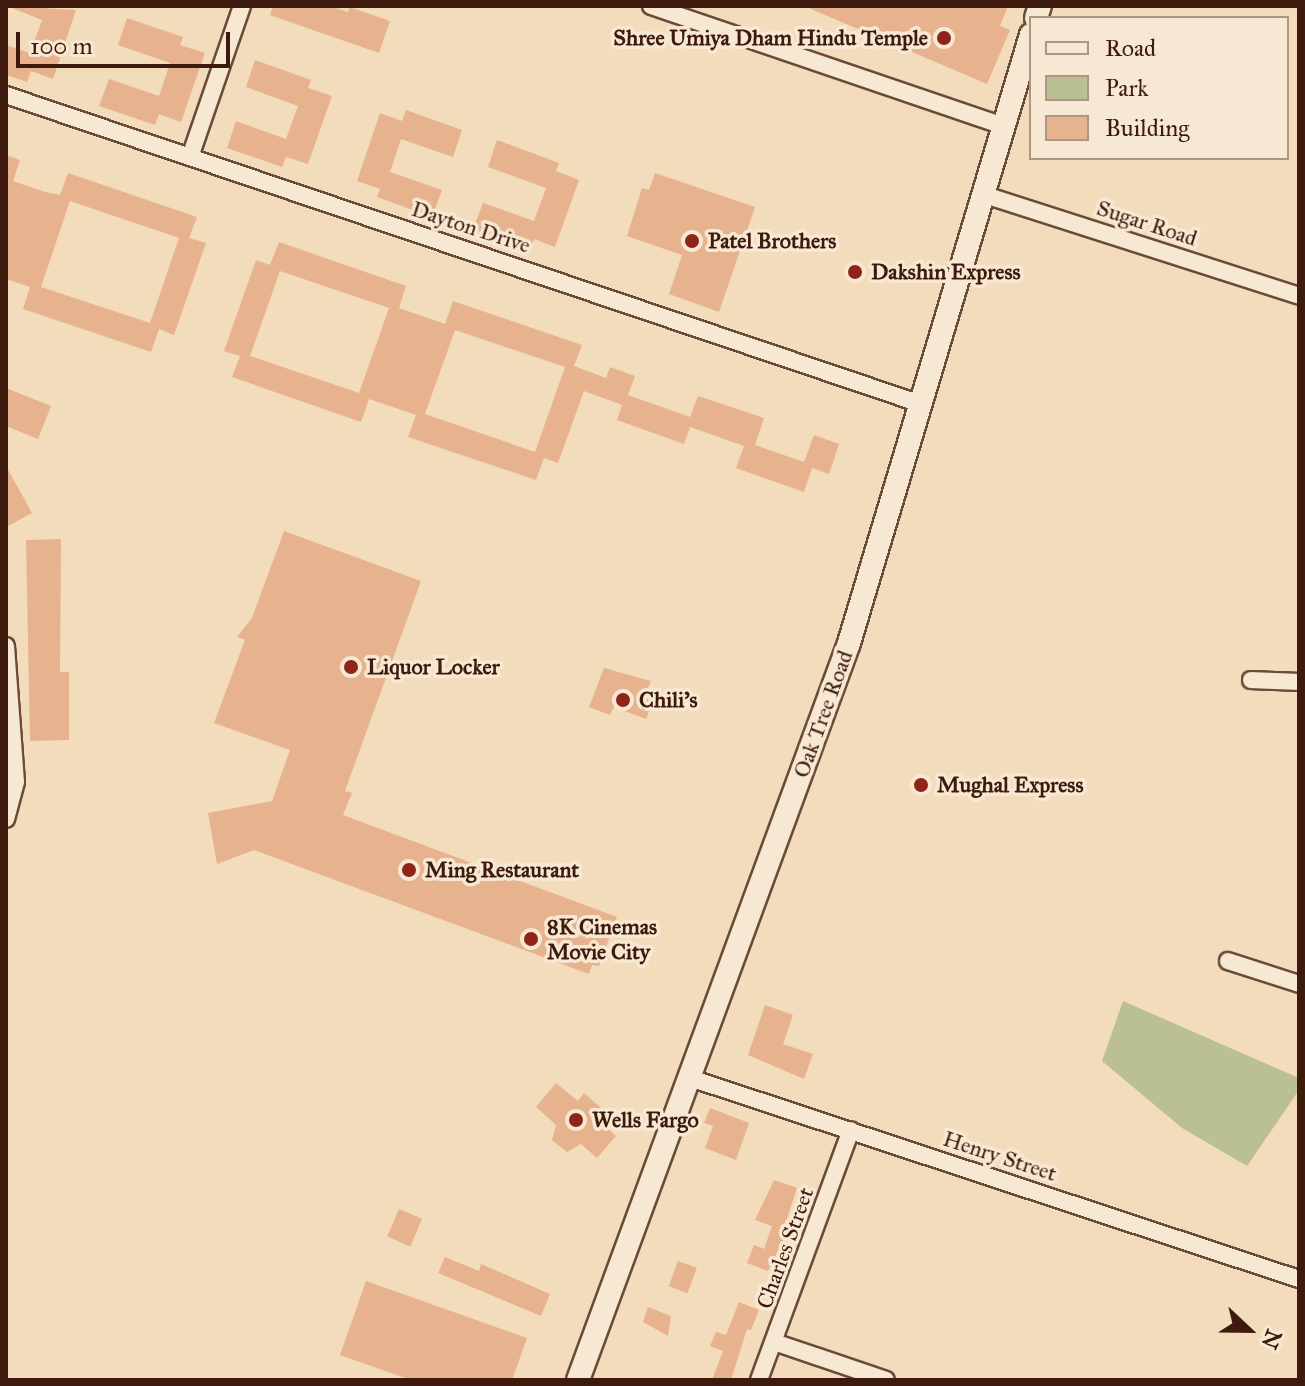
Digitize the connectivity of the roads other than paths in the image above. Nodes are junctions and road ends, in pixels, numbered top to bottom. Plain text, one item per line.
1 (242, 6) edge
2 (651, 6) edge
3 (1029, 42) edge
4 (6, 95) edge
5 (1003, 126) junction
6 (190, 157) junction
7 (982, 194) junction
8 (1299, 296) edge
9 (921, 404) junction
10 (6, 646) edge
11 (1251, 680) dead end
12 (1299, 682) edge
13 (6, 819) edge
14 (1228, 961) dead end
15 (1299, 984) edge
16 (687, 1077) junction
17 (851, 1130) junction
18 (1299, 1279) edge
19 (774, 1342) junction
20 (578, 1380) edge
21 (759, 1380) edge
22 (886, 1380) edge

1 - 6 street
2 - 5 street
3 - 5 main road, Oak Tree Road
4 - 6 street, Dayton Drive
5 - 7 main road, Oak Tree Road
6 - 9 street, Dayton Drive
7 - 8 street, Sugar Road
7 - 9 main road, Oak Tree Road
9 - 16 main road, Oak Tree Road
10 - 13 street
11 - 12 street
14 - 15 street
16 - 17 street, Henry Street
16 - 20 main road, Oak Tree Road
17 - 18 street, Henry Street
17 - 19 street, Charles Street
19 - 21 street, Charles Street
19 - 22 street

